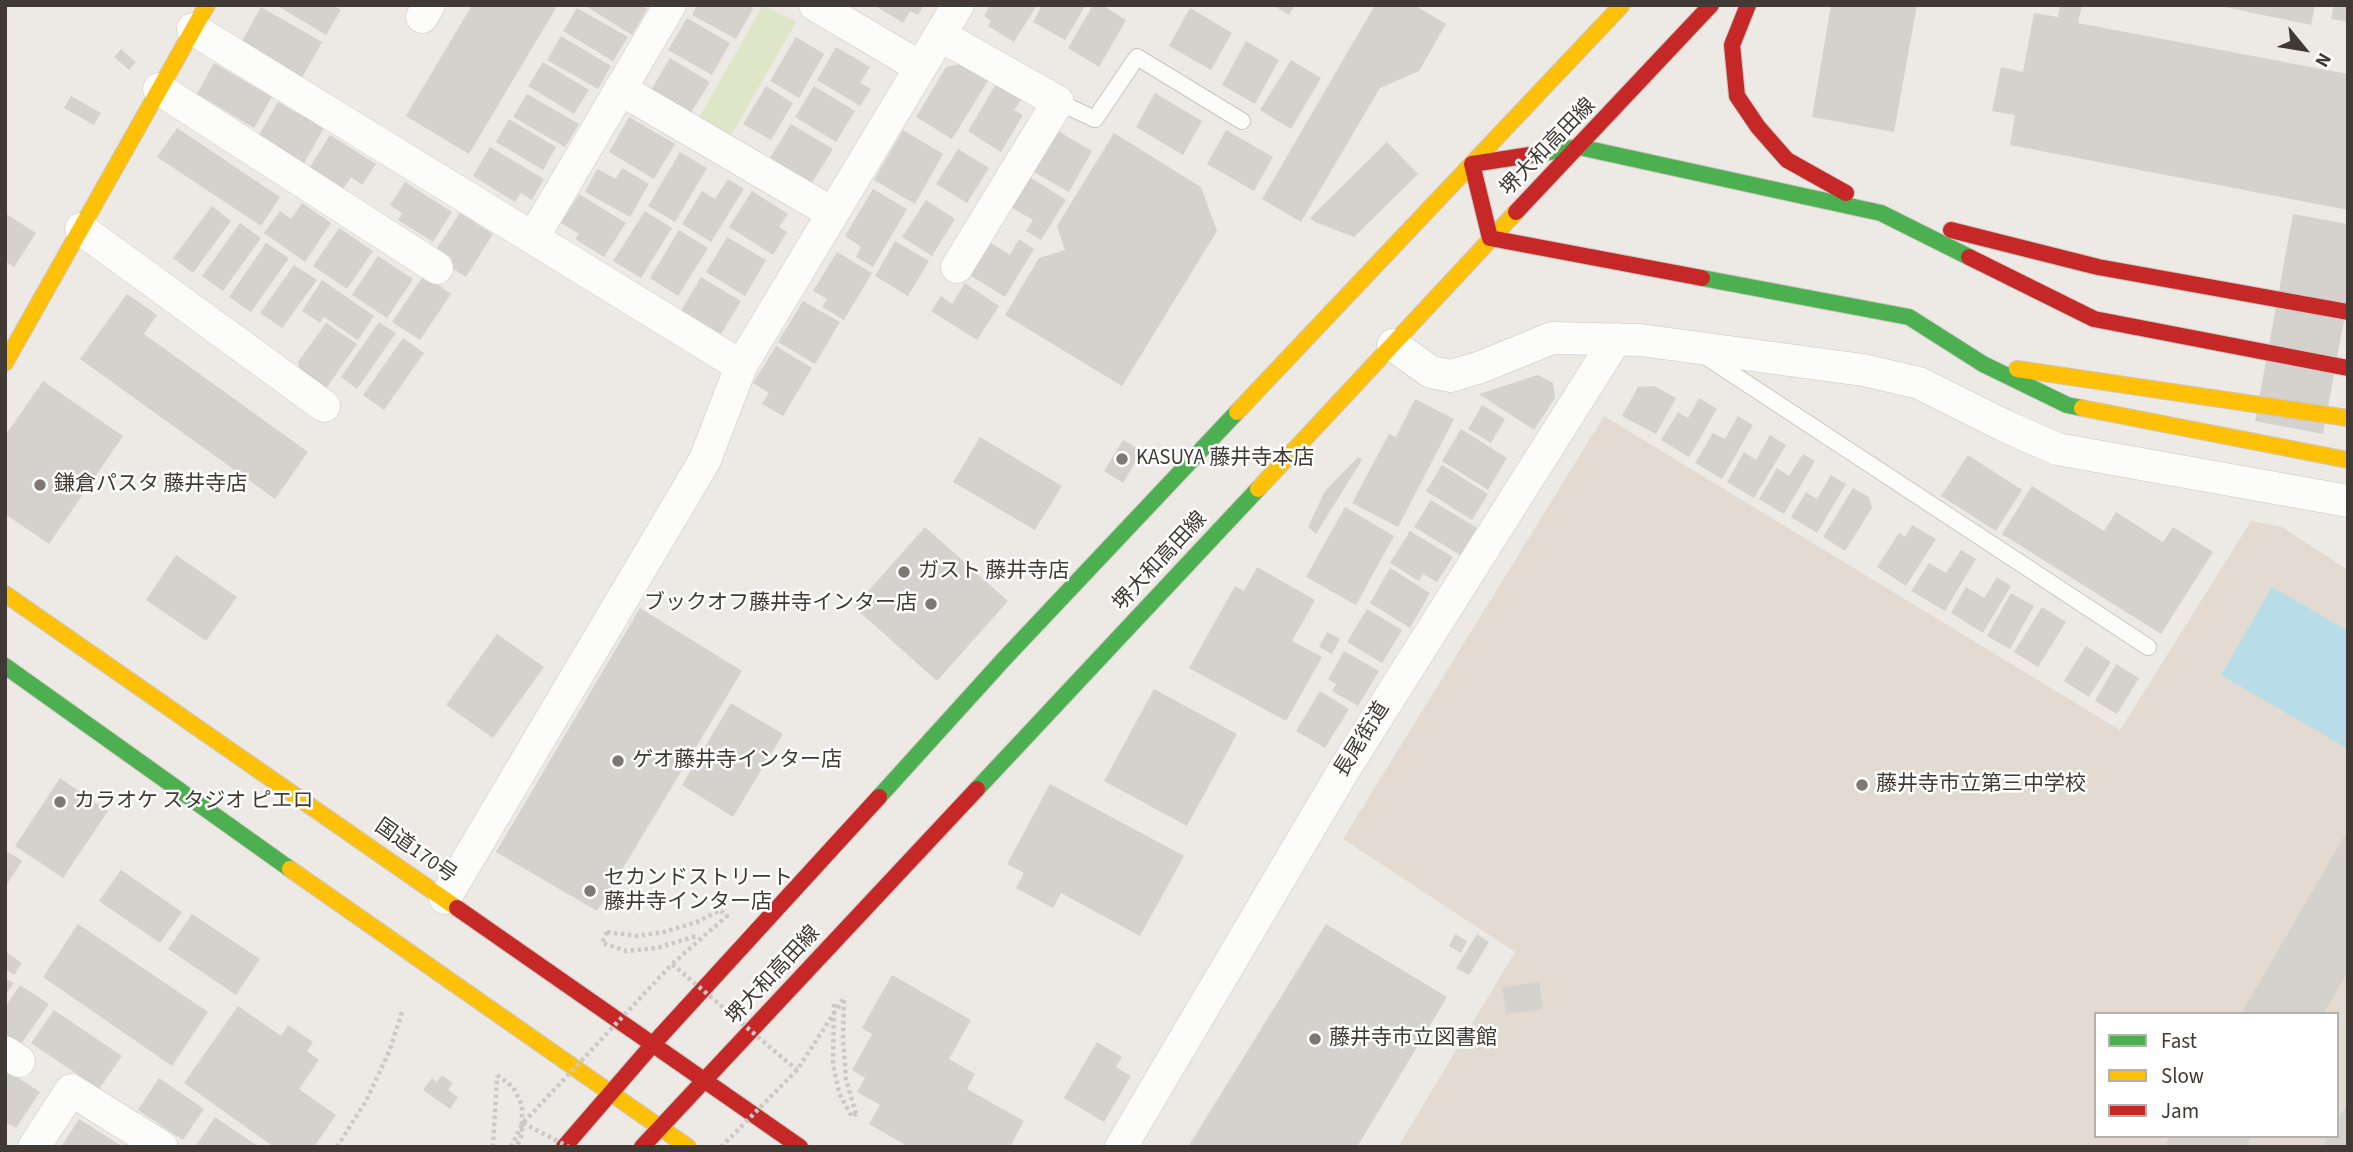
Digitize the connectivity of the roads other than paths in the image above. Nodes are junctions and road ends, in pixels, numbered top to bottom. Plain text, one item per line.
1 (670, 5) edge
2 (815, 5) edge
3 (958, 5) edge
4 (1622, 5) edge
5 (1711, 5) edge
6 (1748, 5) edge
7 (200, 17) edge
8 (940, 35) junction
9 (920, 67) junction
10 (159, 89) junction
11 (620, 89) junction
12 (1058, 102) junction
13 (1242, 121) dead end
14 (1579, 147) junction
15 (1472, 164) junction
16 (832, 213) junction
17 (1881, 213) junction
18 (81, 229) junction
19 (533, 238) junction
20 (1490, 238) junction
21 (957, 267) dead end
22 (437, 268) dead end
23 (2348, 312) edge
24 (1616, 339) junction
25 (1393, 345) junction
26 (1691, 346) junction
27 (5, 363) edge
28 (1983, 364) junction
29 (741, 366) junction
30 (2348, 368) edge
31 (324, 406) dead end
32 (2348, 418) edge
33 (2348, 460) edge
34 (2348, 501) edge
35 (5, 594) edge
36 (2148, 647) dead end
37 (5, 666) edge
38 (445, 898) junction
39 (654, 1043) junction
40 (705, 1079) junction
41 (611, 1094) junction
42 (660, 1128) junction
43 (34, 1147) edge
44 (162, 1147) edge
45 (567, 1147) edge
46 (642, 1147) edge
47 (688, 1147) edge
48 (800, 1147) edge
49 (1121, 1147) edge

1 - 11 street
2 - 9 street
3 - 8 street
4 - 15 main road, 堺大和高田線
5 - 14 main road, 堺大和高田線
6 - 17 main road
7 - 10 main road
7 - 19 street
8 - 9 street
8 - 12 street
9 - 16 street
10 - 18 main road
10 - 22 street
11 - 16 street
11 - 19 street
12 - 13 lane
12 - 21 street
14 - 15 main road
14 - 17 main road
14 - 20 main road, 堺大和高田線
15 - 20 main road
15 - 39 main road, 堺大和高田線
16 - 29 street
17 - 23 main road
17 - 30 main road
18 - 27 main road
18 - 31 street
19 - 29 street
20 - 25 main road, 堺大和高田線
20 - 28 main road
24 - 25 street
24 - 26 street
24 - 49 street, 長尾街道
25 - 40 main road, 堺大和高田線
26 - 34 street
26 - 36 lane
28 - 32 main road
28 - 33 main road
29 - 38 street
35 - 38 main road, 国道170号
37 - 41 main road
38 - 39 main road, 国道170号
39 - 40 main road, 国道170号
39 - 41 main road, 堺大和高田線
40 - 42 main road, 堺大和高田線
40 - 48 main road, 国道170号
41 - 42 main road
41 - 45 main road, 堺大和高田線
42 - 46 main road, 堺大和高田線
42 - 47 main road
43 - 44 street

